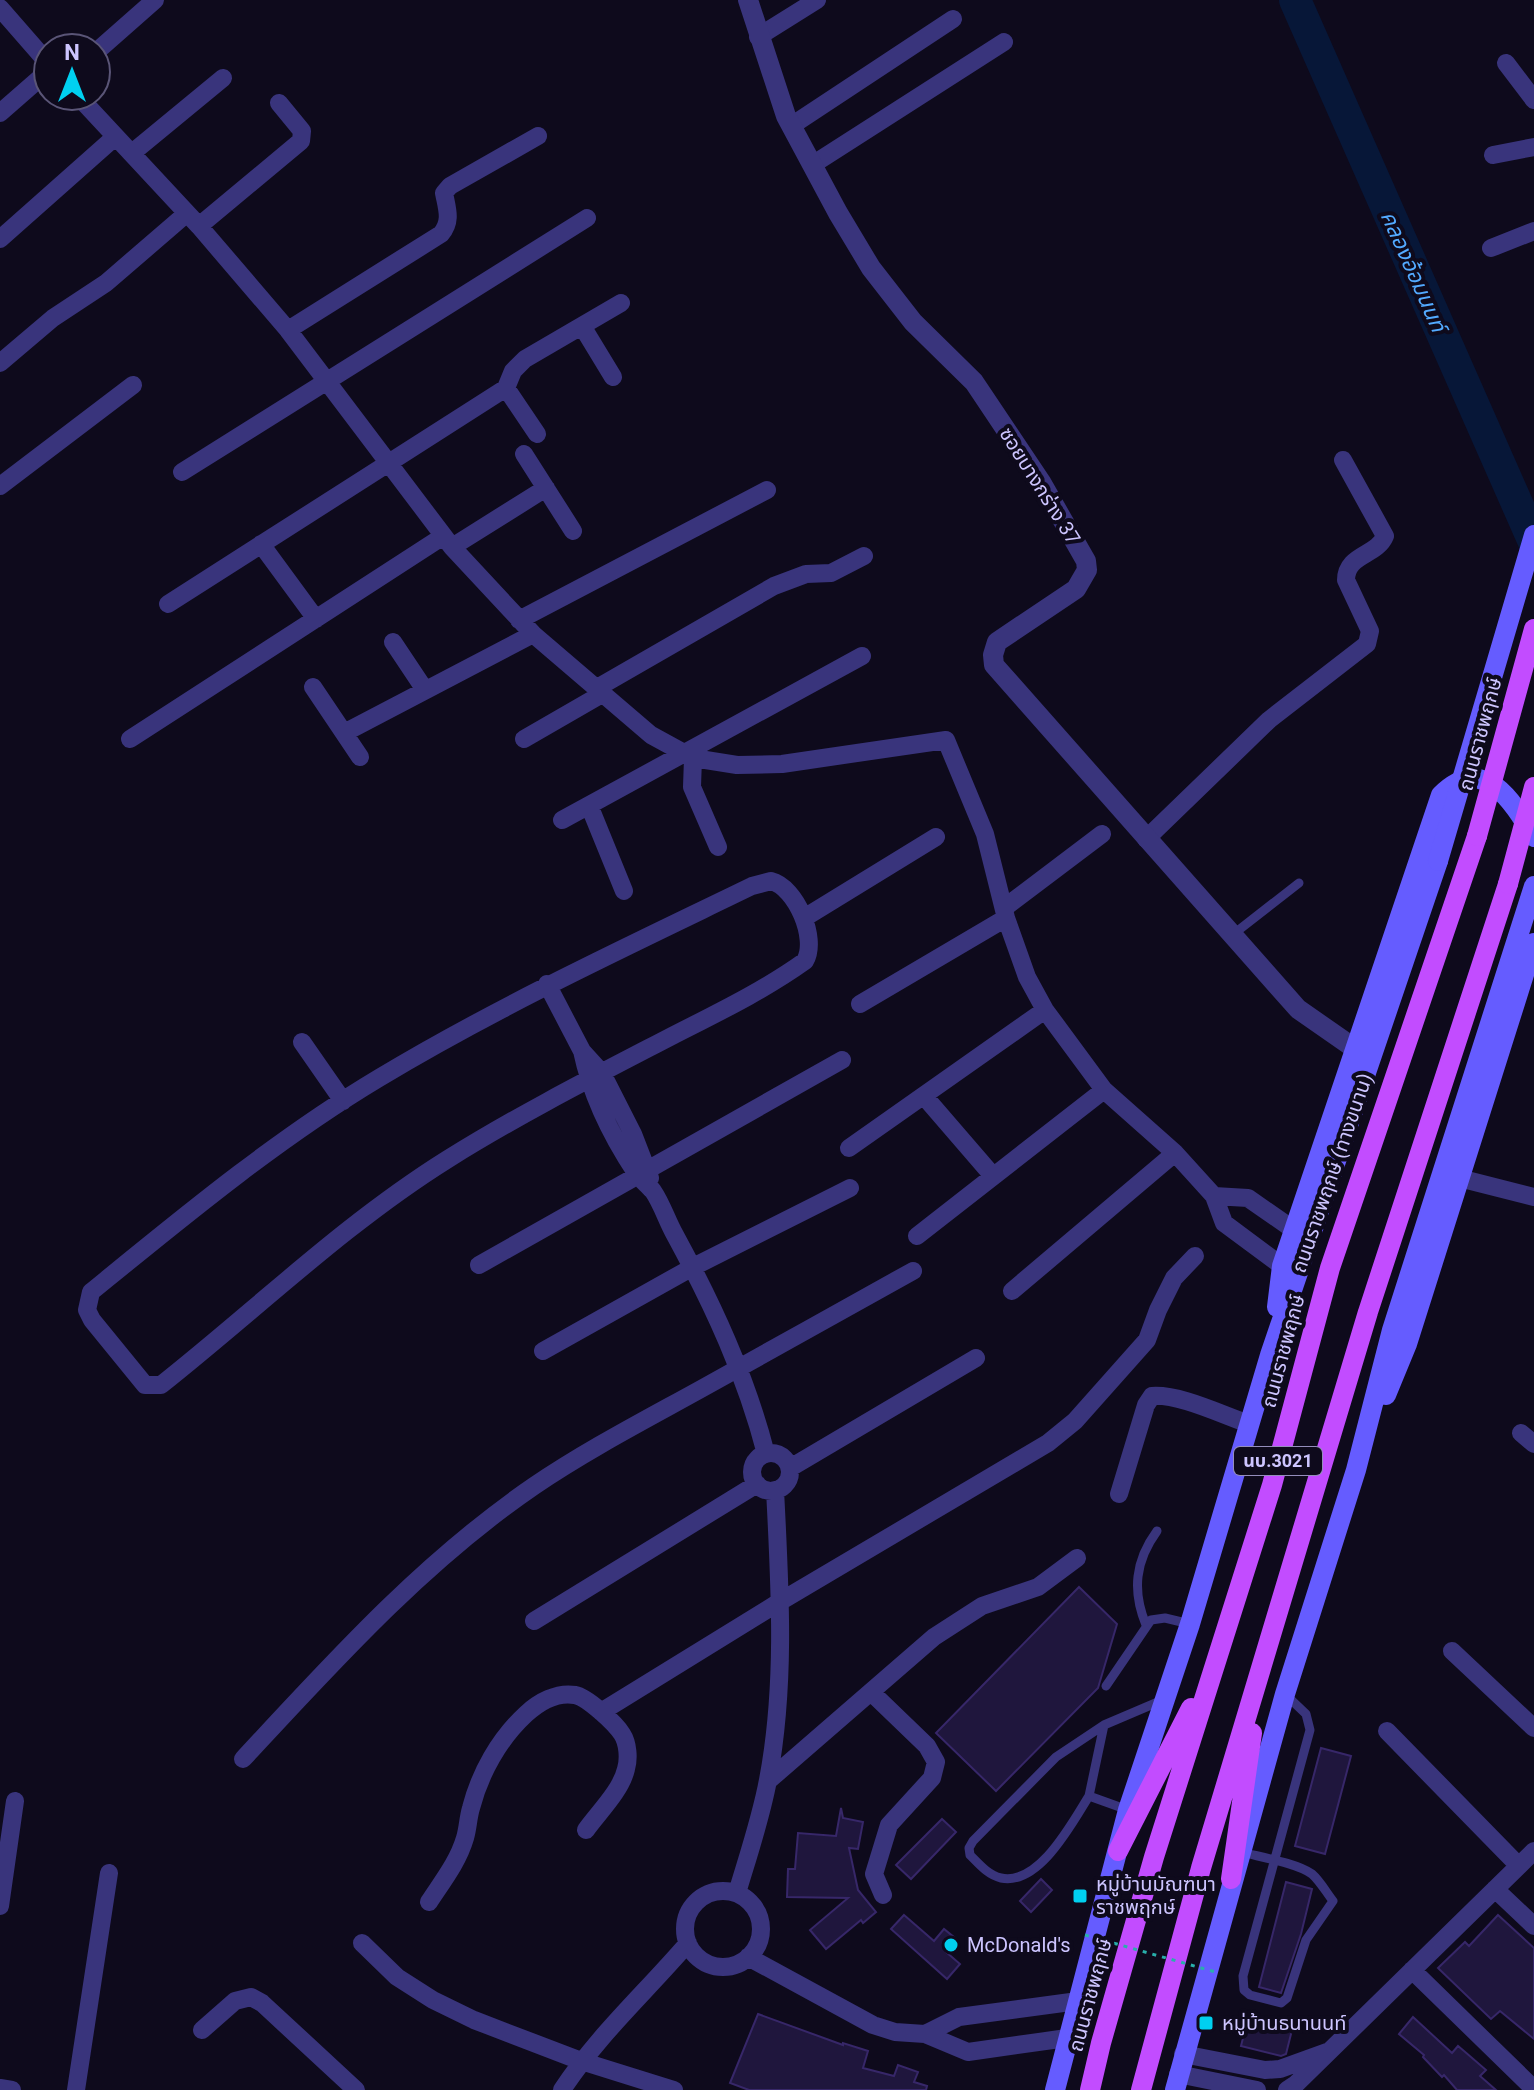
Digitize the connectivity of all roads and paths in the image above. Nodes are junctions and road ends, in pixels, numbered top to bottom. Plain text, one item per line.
1 (8, 0) edge
2 (155, 0) edge
3 (748, 0) edge
4 (817, 0) edge
5 (0, 8) edge
6 (953, 19) dead end
7 (758, 37) junction
8 (112, 38) edge
9 (1004, 42) dead end
10 (32, 45) edge
11 (1506, 63) dead end
12 (223, 78) dead end
13 (32, 85) edge
14 (1534, 100) edge
15 (279, 103) dead end
16 (92, 112) edge
17 (0, 113) edge
18 (791, 126) junction
19 (538, 136) dead end
20 (115, 137) junction
21 (1534, 147) edge
22 (132, 153) junction
23 (1493, 155) dead end
24 (812, 165) junction
25 (587, 218) dead end
26 (192, 220) junction
27 (1534, 231) edge
28 (0, 239) edge
29 (1491, 248) dead end
30 (621, 303) dead end
31 (582, 326) junction
32 (288, 330) junction
33 (0, 363) edge
34 (613, 377) dead end
35 (327, 380) junction
36 (133, 385) dead end
37 (506, 388) junction
38 (537, 434) dead end
39 (524, 454) dead end
40 (1343, 460) dead end
41 (387, 463) junction
42 (182, 472) dead end
43 (0, 486) edge
44 (546, 488) junction
45 (767, 490) dead end
46 (573, 531) dead end
47 (1534, 535) edge
48 (447, 542) junction
49 (261, 544) junction
50 (864, 556) dead end
51 (168, 604) dead end
52 (316, 619) junction
53 (519, 620) junction
54 (1534, 629) edge
55 (533, 634) junction
56 (393, 642) dead end
57 (862, 656) dead end
58 (313, 687) dead end
59 (425, 690) junction
60 (600, 691) junction
61 (344, 733) junction
62 (130, 739) dead end
63 (524, 739) dead end
64 (689, 756) junction
65 (360, 757) dead end
66 (1534, 787) edge
67 (589, 805) junction
68 (562, 820) dead end
69 (1102, 834) dead end
70 (936, 837) dead end
71 (1534, 837) edge
72 (1146, 839) junction
73 (718, 847) dead end
74 (1299, 883) dead end
75 (1534, 886) edge
76 (624, 891) dead end
77 (1005, 913) junction
78 (804, 918) junction
79 (1231, 936) junction
80 (1534, 943) edge
81 (547, 984) junction
82 (860, 1004) dead end
83 (1045, 1010) junction
84 (302, 1042) dead end
85 (1354, 1048) junction
86 (842, 1060) dead end
87 (595, 1077) junction
88 (1104, 1090) junction
89 (924, 1096) junction
90 (343, 1101) junction
91 (849, 1148) dead end
92 (1175, 1153) junction
93 (643, 1172) junction
94 (993, 1176) junction
95 (1459, 1178) junction
96 (850, 1188) dead end
97 (1214, 1196) junction
98 (1534, 1197) edge
99 (1294, 1230) junction
100 (917, 1236) dead end
101 (1195, 1256) dead end
102 (479, 1265) dead end
103 (1282, 1266) junction
104 (693, 1267) junction
105 (913, 1271) dead end
106 (1012, 1291) dead end
107 (543, 1351) dead end
108 (1270, 1355) junction
109 (976, 1358) dead end
110 (739, 1368) junction
111 (1249, 1424) junction
112 (766, 1454) junction
113 (790, 1468) junction
114 (1356, 1470) junction
115 (766, 1487) junction
116 (1119, 1494) dead end
117 (1157, 1531) dead end
118 (1077, 1558) dead end
119 (781, 1601) junction
120 (534, 1621) dead end
121 (1190, 1624) junction
122 (1146, 1625) junction
123 (1452, 1651) dead end
124 (1217, 1656) junction
125 (1260, 1669) junction
126 (1106, 1686) dead end
127 (872, 1693) junction
128 (1285, 1694) junction
129 (1165, 1699) junction
130 (601, 1712) junction
131 (1104, 1725) junction
132 (1534, 1728) edge
133 (1387, 1731) dead end
134 (243, 1759) dead end
135 (768, 1781) junction
136 (1089, 1796) junction
137 (15, 1801) dead end
138 (1128, 1810) junction
139 (586, 1830) dead end
140 (1118, 1851) junction
141 (1240, 1851) junction
142 (1534, 1851) edge
143 (1274, 1860) junction
144 (1518, 1865) junction
145 (109, 1873) dead end
146 (1231, 1879) junction
147 (1495, 1889) junction
148 (737, 1893) junction
149 (883, 1895) dead end
150 (429, 1902) dead end
151 (0, 1906) edge
152 (1534, 1926) edge
153 (1085, 1935) dead end
154 (362, 1943) dead end
155 (688, 1943) junction
156 (748, 1957) junction
157 (1412, 1970) junction
158 (1219, 1973) dead end
159 (1078, 2001) junction
160 (202, 2030) dead end
161 (925, 2034) junction
162 (1067, 2038) junction
163 (1329, 2051) junction
164 (581, 2061) junction
165 (1179, 2073) edge
166 (0, 2088) edge
167 (1534, 2089) edge
168 (12, 2090) edge
169 (76, 2090) edge
170 (356, 2090) edge
171 (562, 2090) edge
172 (674, 2090) edge
173 (1055, 2090) edge
174 (1090, 2090) edge
175 (1141, 2090) edge
176 (1257, 2090) edge
177 (1287, 2090) edge

1 - 5 street
2 - 8 street
3 - 7 street, ซอยบางกร่าง 37
4 - 7 street
5 - 10 street
6 - 18 street
7 - 18 street, ซอยบางกร่าง 37
9 - 24 street
11 - 14 street
12 - 22 street
13 - 17 street
15 - 26 street
16 - 20 street
18 - 24 street, ซอยบางกร่าง 37
19 - 32 street
20 - 22 street
20 - 28 street
21 - 23 street
22 - 26 street
24 - 72 street, ซอยบางกร่าง 37
25 - 35 street
26 - 32 street
26 - 33 street
27 - 29 street
30 - 31 street
31 - 34 street
31 - 37 street
32 - 35 street
35 - 41 street
35 - 42 street
36 - 43 street
37 - 38 street
37 - 41 street
39 - 44 street
40 - 72 street
41 - 48 street
41 - 49 street
44 - 46 street
44 - 48 street
45 - 53 street
47 - 108 main road, ถนนราชพฤกษ์ (ทางขนาน) / นบ.3021, bridge
48 - 52 street
48 - 53 street
49 - 51 street
49 - 52 street
50 - 60 street
52 - 62 street
53 - 55 street
54 - 124 main road, ถนนราชพฤกษ์ / นบ.3021, bridge
55 - 59 street
55 - 60 street
56 - 59 street
57 - 64 street
58 - 61 street
59 - 61 street
60 - 63 street
60 - 64 street
61 - 65 street
64 - 67 street
64 - 73 street
64 - 77 street
66 - 125 main road, นบ.3021, bridge
67 - 68 street
67 - 76 street
69 - 77 street
70 - 78 street
71 - 85 main road
72 - 79 street, ซอยบางกร่าง 37
74 - 79 lane
75 - 114 main road
77 - 82 street
77 - 83 street
78 - 81 street
78 - 87 street
79 - 85 street, ซอยบางกร่าง 37
80 - 95 main road
81 - 87 street
81 - 90 street
83 - 88 street
83 - 89 street
84 - 90 street
85 - 99 main road
86 - 93 street
87 - 90 street
87 - 93 street
88 - 92 street
88 - 94 street
89 - 91 street
89 - 94 street
92 - 97 street
92 - 106 street
93 - 102 street
93 - 104 street
94 - 100 street
95 - 98 street
95 - 114 main road
96 - 104 street
97 - 99 street
97 - 103 street
99 - 103 main road
101 - 119 street
103 - 108 main road
104 - 107 street
104 - 110 street
105 - 110 street
108 - 111 main road, ถนนราชพฤกษ์ (ทางขนาน) / นบ.3021
109 - 113 street
110 - 112 street
110 - 134 street
111 - 116 street
111 - 121 main road, ถนนราชพฤกษ์ (ทางขนาน) / นบ.3021
112 - 113 street
112 - 115 street
113 - 115 street
114 - 128 main road
115 - 119 street
115 - 120 street
117 - 122 lane
118 - 127 street
119 - 130 street
119 - 135 street
121 - 122 lane
121 - 129 main road, ถนนราชพฤกษ์ (ทางขนาน) / นบ.3021
122 - 126 lane
123 - 132 street
124 - 140 main road
124 - 174 main road, ถนนราชพฤกษ์ / นบ.3021
125 - 146 main road
125 - 175 main road, นบ.3021
127 - 135 street
127 - 149 street
128 - 141 main road
128 - 143 lane
129 - 131 lane
129 - 138 main road, ถนนราชพฤกษ์ (ทางขนาน) / นบ.3021
130 - 139 street
130 - 150 street
131 - 136 lane
131 - 136 lane
133 - 144 street
135 - 148 street
136 - 138 lane
137 - 151 street
138 - 140 main road, ถนนราชพฤกษ์ (ทางขนาน) / นบ.3021
140 - 159 main road, ถนนราชพฤกษ์ (ทางขนาน) / นบ.3021
141 - 143 lane
141 - 146 main road
142 - 144 street
143 - 143 lane
144 - 147 street
145 - 169 street
146 - 165 main road
147 - 152 street
147 - 157 street
148 - 155 street
148 - 156 street
153 - 158 path, bridge
154 - 164 street
155 - 156 street
155 - 164 street
156 - 161 street
157 - 163 street
157 - 167 street
159 - 161 street
159 - 162 main road, ถนนราชพฤกษ์ (ทางขนาน) / นบ.3021
160 - 170 street
161 - 162 street
162 - 173 main road, ถนนราชพฤกษ์ (ทางขนาน) / นบ.3021
163 - 165 street
163 - 177 street
164 - 171 street
164 - 172 street
165 - 176 street
166 - 168 street

